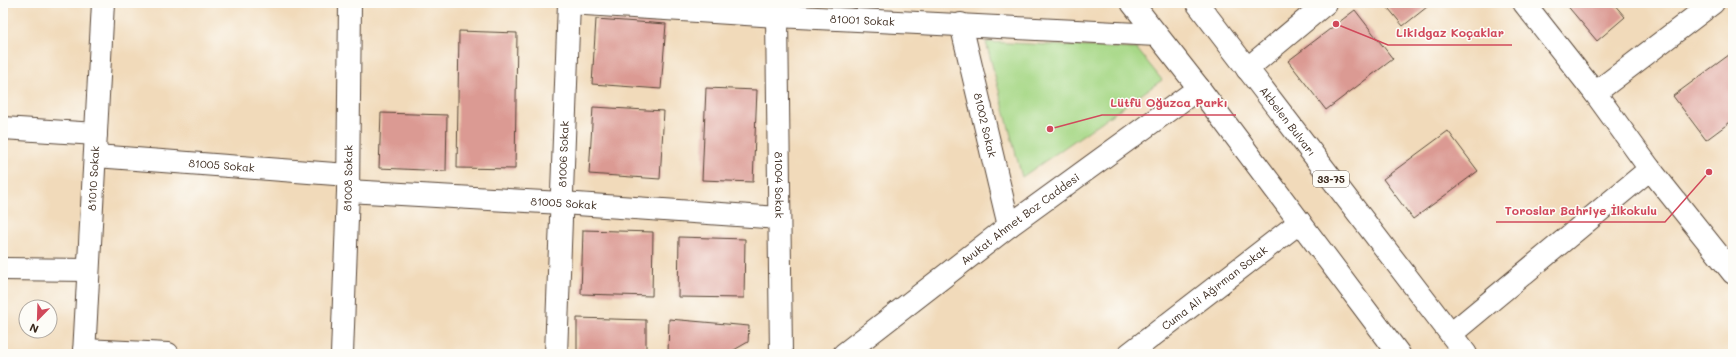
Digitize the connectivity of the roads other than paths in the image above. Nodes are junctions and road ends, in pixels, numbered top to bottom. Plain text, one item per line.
1 (103, 3) edge
2 (350, 3) edge
3 (569, 3) edge
4 (1132, 3) edge
5 (1197, 3) edge
6 (1326, 3) edge
7 (1524, 3) edge
8 (1713, 3) edge
9 (777, 16) junction
10 (961, 24) junction
11 (1157, 35) junction
12 (1247, 69) junction
13 (1199, 88) junction
14 (1594, 93) junction
15 (3, 128) edge
16 (96, 134) junction
17 (96, 156) junction
18 (1650, 169) junction
19 (348, 183) junction
20 (562, 202) junction
21 (779, 218) junction
22 (1300, 222) junction
23 (1009, 226) junction
24 (3, 269) edge
25 (88, 270) junction
26 (1733, 273) edge
27 (1450, 334) junction
28 (84, 352) edge
29 (168, 354) edge
30 (342, 354) edge
31 (556, 354) edge
32 (781, 354) edge
33 (844, 354) edge
34 (1129, 354) edge
35 (1399, 354) edge
36 (1466, 354) edge

1 - 16 street, 81010 Sokak
2 - 19 street, 81008 Sokak
3 - 9 street, 81001 Sokak
3 - 20 street, 81006 Sokak
4 - 11 street
5 - 12 street, Akbelen Bulvarı / 33-75
6 - 12 street
7 - 14 street
8 - 14 street
9 - 10 street, 81001 Sokak
9 - 21 street, 81004 Sokak
10 - 11 street, 81001 Sokak
10 - 23 street, 81002 Sokak
11 - 13 street
12 - 27 street, Akbelen Bulvarı / 33-75
13 - 22 street
13 - 23 street, Avukat Ahmet Boz Caddesi
14 - 18 street
15 - 16 street
16 - 17 street, 81010 Sokak
17 - 19 street, 81005 Sokak
17 - 25 street, 81010 Sokak
18 - 26 street
18 - 27 street
19 - 20 street, 81005 Sokak
19 - 30 street, 81008 Sokak
20 - 21 street, 81005 Sokak
20 - 31 street, 81006 Sokak
21 - 32 street, 81004 Sokak
22 - 34 street, Cuma Ali Ağırman Sokak
22 - 35 street
23 - 33 street, Avukat Ahmet Boz Caddesi
24 - 25 street
25 - 28 street, 81010 Sokak
27 - 36 street, Akbelen Bulvarı / 33-75
28 - 29 street

